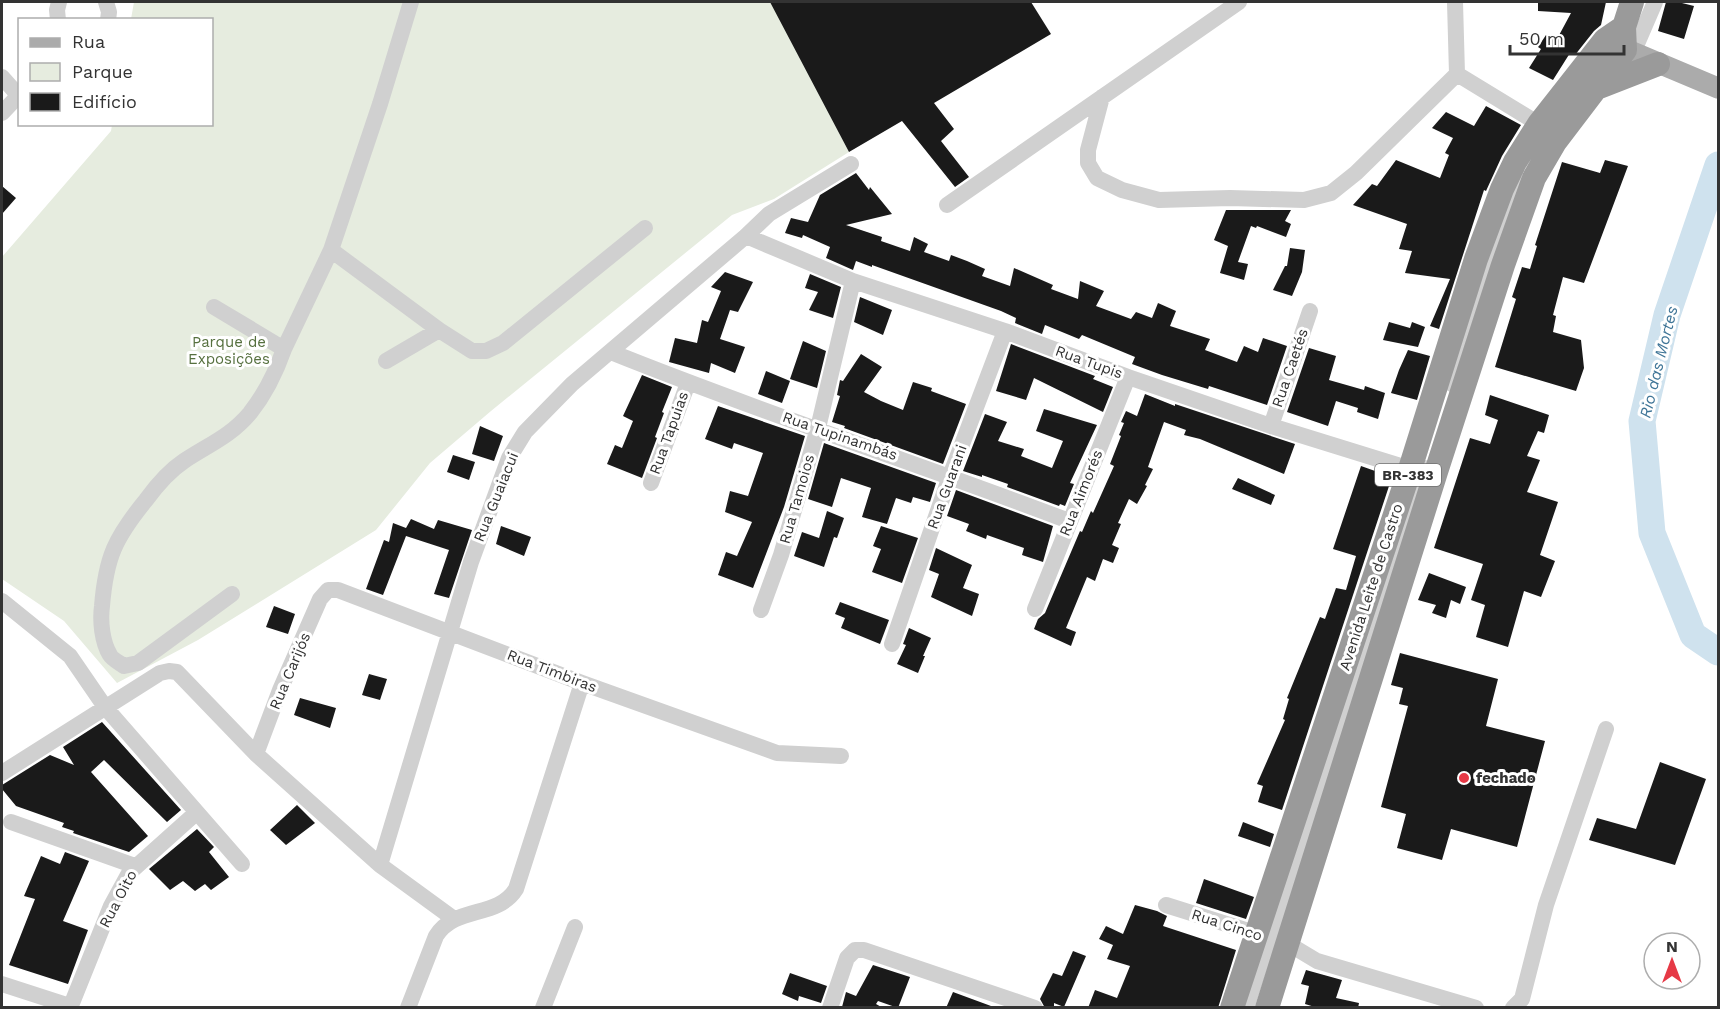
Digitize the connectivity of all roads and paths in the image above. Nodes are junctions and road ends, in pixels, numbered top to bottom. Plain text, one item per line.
1 (59, 2) edge
2 (106, 2) edge
3 (411, 2) edge
4 (1239, 2) edge
5 (1455, 2) edge
6 (1632, 2) edge
7 (1655, 2) edge
8 (58, 18) edge
9 (108, 18) edge
10 (1622, 43) junction
11 (1666, 67) junction
12 (1457, 74) junction
13 (2, 77) edge
14 (1600, 78) junction
15 (1719, 88) edge
16 (18, 94) edge
17 (18, 96) edge
18 (1102, 97) junction
19 (2, 113) edge
20 (1539, 124) junction
21 (851, 164) dead end
22 (947, 205) dead end
23 (645, 228) dead end
24 (746, 236) junction
25 (331, 250) junction
26 (854, 281) junction
27 (214, 307) dead end
28 (1310, 311) dead end
29 (439, 330) junction
30 (1005, 331) junction
31 (284, 349) junction
32 (611, 352) junction
33 (387, 361) dead end
34 (1128, 377) junction
35 (688, 383) junction
36 (1271, 426) junction
37 (818, 429) junction
38 (1424, 469) junction
39 (950, 476) junction
40 (651, 483) dead end
41 (1069, 521) junction
42 (328, 590) joint
43 (232, 594) dead end
44 (2, 601) edge
45 (1035, 609) dead end
46 (761, 610) dead end
47 (449, 632) junction
48 (892, 644) dead end
49 (582, 682) junction
50 (105, 707) junction
51 (1606, 729) dead end
52 (256, 754) junction
53 (841, 756) dead end
54 (2, 773) edge
55 (196, 813) junction
56 (11, 822) dead end
57 (242, 864) dead end
58 (135, 866) junction
59 (380, 866) junction
60 (1166, 905) dead end
61 (454, 919) junction
62 (574, 927) dead end
63 (1271, 939) junction
64 (2, 984) edge
65 (70, 1007) edge
66 (1029, 1007) edge
67 (1472, 1007) edge
68 (408, 1008) edge
69 (543, 1008) edge
70 (830, 1008) edge
71 (1232, 1008) edge
72 (1246, 1008) edge
73 (1267, 1008) edge
74 (1513, 1008) edge

1 - 8 street
2 - 9 street
3 - 25 street
4 - 18 street
5 - 12 street
6 - 10 highway, Avenida Leite de Castro
7 - 10 street
10 - 11 main road
10 - 14 highway, BR-383
10 - 20 highway, Avenida Leite de Castro / BR-383
11 - 14 highway
11 - 15 main road
12 - 18 street
12 - 20 street
13 - 16 street
14 - 38 highway, Avenida Leite de Castro / BR-383
17 - 19 street
18 - 22 street
20 - 38 highway, Avenida Leite de Castro / BR-383
21 - 24 street, Rua Guaiacui
23 - 29 street
24 - 26 street, Rua Tupis
24 - 32 street, Rua Guaiacui
25 - 29 street
25 - 31 street
26 - 30 street, Rua Tupis
26 - 37 street, Rua Tamoios
27 - 31 street
28 - 36 street, Rua Caetés
29 - 33 street
30 - 34 street, Rua Tupis
30 - 39 street, Rua Guarani
31 - 43 street
32 - 35 street, Rua Tupinambás
32 - 47 street, Rua Guaiacui
34 - 36 street, Rua Tupis
34 - 41 street, Rua Aimorés
35 - 37 street, Rua Tupinambás
35 - 40 street, Rua Tapuias
36 - 38 street, Rua Tupis
37 - 39 street, Rua Tupinambás
37 - 46 street, Rua Tamoios
38 - 63 highway, Avenida Leite de Castro / BR-383
39 - 41 street, Rua Tupinambás
39 - 48 street, Rua Guarani
41 - 45 street, Rua Aimorés
42 - 47 street, Rua Timbiras
42 - 52 street, Rua Carijós
44 - 50 street
47 - 49 street, Rua Timbiras
47 - 59 street, Rua Guaiacui
49 - 53 street, Rua Timbiras
49 - 61 street
50 - 52 street
50 - 54 street
50 - 55 street
51 - 74 street
52 - 59 street
55 - 57 street
55 - 58 street, Rua Oito
56 - 58 street
58 - 65 street, Rua Oito
59 - 61 street
60 - 63 street, Rua Cinco
61 - 68 street
62 - 69 street
63 - 67 street, Rua Cinco
63 - 71 highway, Avenida Leite de Castro / BR-383
63 - 72 street
63 - 73 highway, Avenida Leite de Castro / BR-383
64 - 65 street
66 - 70 street

